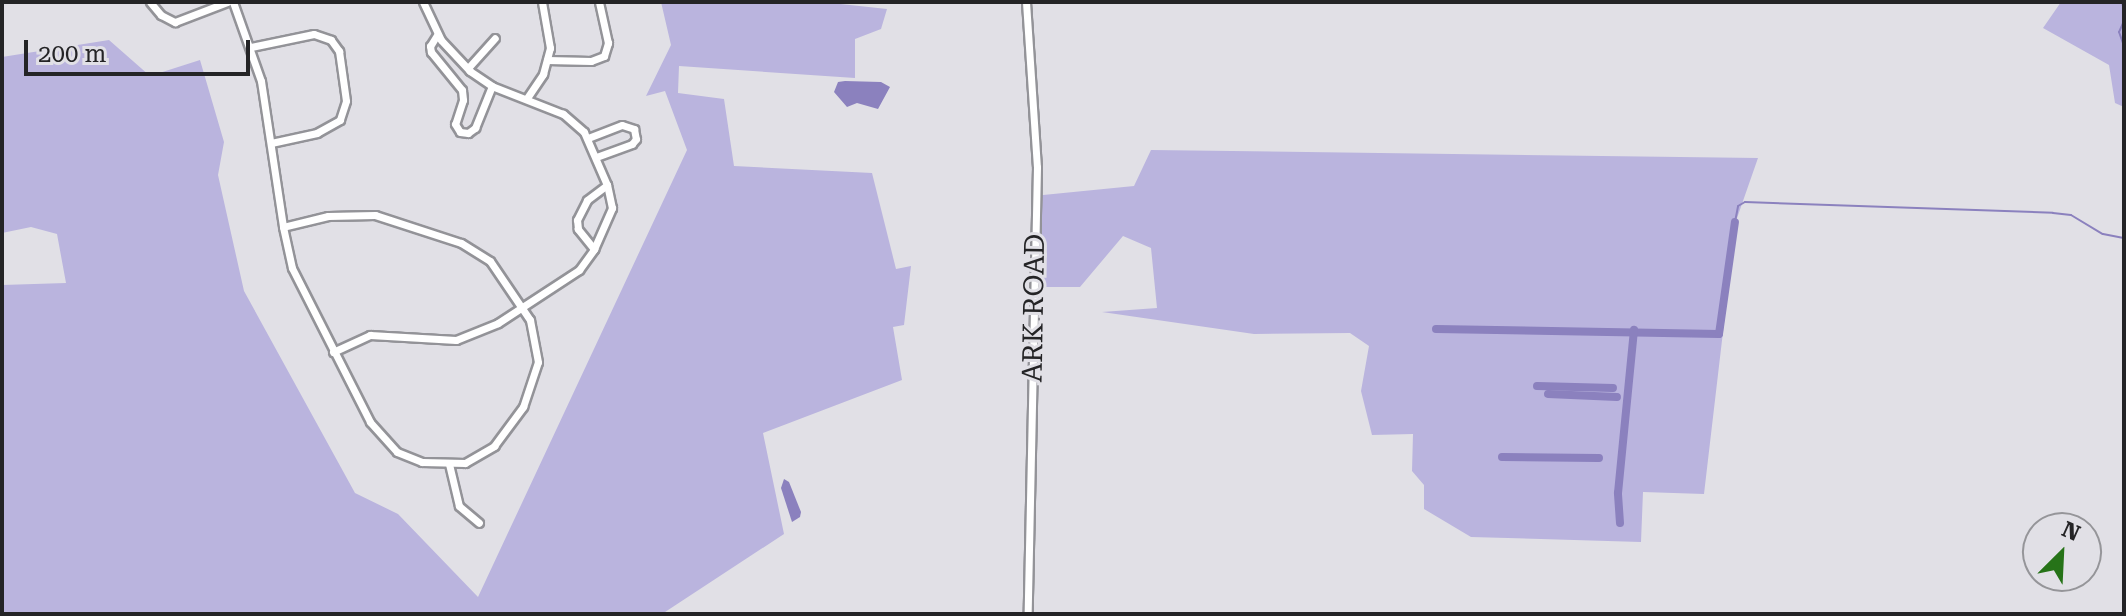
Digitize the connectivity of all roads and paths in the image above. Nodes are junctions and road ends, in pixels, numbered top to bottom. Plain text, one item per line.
1 (150, 2) edge
2 (227, 2) edge
3 (233, 2) edge
4 (423, 2) edge
5 (542, 2) edge
6 (599, 2) edge
7 (1026, 2) edge
8 (437, 35) junction
9 (495, 38) dead end
10 (251, 47) junction
11 (547, 60) junction
12 (468, 68) junction
13 (492, 86) junction
14 (527, 98) junction
15 (588, 138) junction
16 (271, 143) junction
17 (596, 157) junction
18 (607, 185) junction
19 (283, 227) junction
20 (594, 249) junction
21 (523, 309) junction
22 (333, 352) junction
23 (449, 464) junction
24 (479, 523) dead end
25 (1028, 614) edge

1 - 2 street
3 - 10 street
4 - 8 street
5 - 11 street
6 - 11 street
7 - 25 street, ARK ROAD
8 - 12 street
8 - 13 street
9 - 12 street
10 - 16 street
10 - 16 street
11 - 14 street
12 - 13 street
13 - 14 street
14 - 15 street
15 - 17 street
15 - 17 street
16 - 19 street
17 - 18 street
18 - 20 street
18 - 20 street
19 - 21 street
19 - 22 street
20 - 21 street
21 - 22 street
21 - 23 street
22 - 23 street
23 - 24 street

